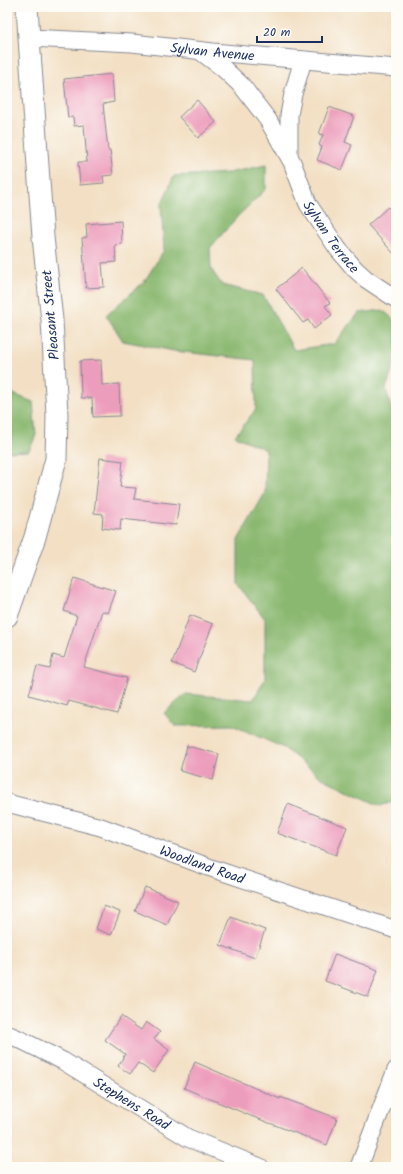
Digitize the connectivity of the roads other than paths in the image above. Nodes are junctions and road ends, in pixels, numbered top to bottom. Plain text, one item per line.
1 (28, 7) edge
2 (29, 38) junction
3 (200, 50) junction
4 (303, 60) junction
5 (396, 68) edge
6 (289, 156) junction
7 (396, 299) edge
8 (12, 587) edge
9 (7, 616) edge
10 (7, 803) edge
11 (396, 930) edge
12 (7, 1034) edge
13 (396, 1070) edge
14 (260, 1167) edge
15 (359, 1167) edge

1 - 2 street, Pleasant Street
2 - 3 street, Sylvan Avenue
2 - 8 street, Pleasant Street
3 - 4 street, Sylvan Avenue
3 - 6 street, Sylvan Terrace
4 - 5 street, Sylvan Avenue
4 - 6 street, Sylvan Terrace
6 - 7 street, Sylvan Terrace
8 - 9 street, Pleasant Street
10 - 11 street, Woodland Road
12 - 14 street, Stephens Road
13 - 15 street

